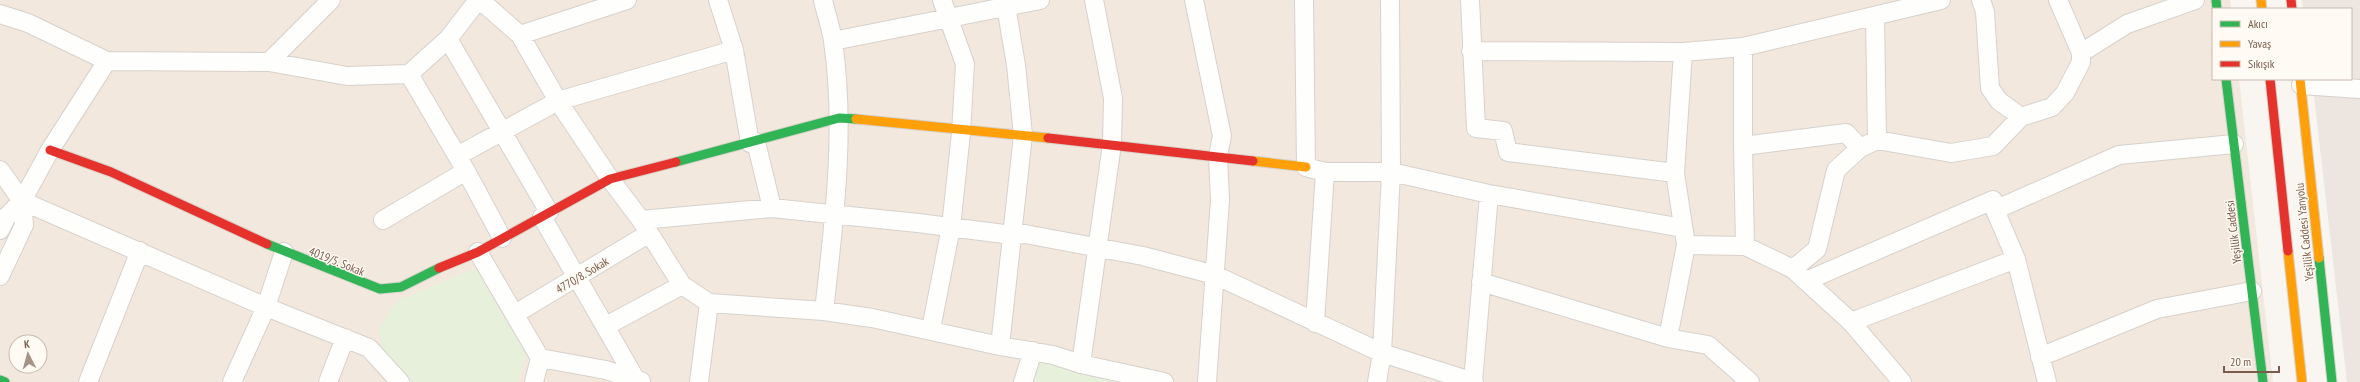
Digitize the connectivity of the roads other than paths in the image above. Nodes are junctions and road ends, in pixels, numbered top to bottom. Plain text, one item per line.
1 (331, 0) edge
2 (479, 0) edge
3 (627, 0) edge
4 (718, 0) edge
5 (823, 0) edge
6 (942, 0) edge
7 (1040, 0) edge
8 (1094, 0) edge
9 (1194, 0) edge
10 (1304, 0) edge
11 (1390, 0) edge
12 (1470, 0) edge
13 (1941, 0) edge
14 (1981, 0) edge
15 (2058, 0) edge
16 (2195, 0) edge
17 (1006, 6) junction
18 (0, 14) edge
19 (948, 17) junction
20 (1875, 17) junction
21 (520, 35) junction
22 (448, 39) junction
23 (833, 41) junction
24 (1743, 47) junction
25 (734, 50) junction
26 (1471, 51) junction
27 (1683, 52) junction
28 (2081, 53) junction
29 (107, 61) junction
30 (269, 62) junction
31 (409, 74) junction
32 (2226, 80) edge
33 (2270, 80) edge
34 (2301, 82) edge
35 (2360, 89) edge
36 (558, 102) junction
37 (2021, 117) junction
38 (839, 118) junction
39 (962, 128) junction
40 (503, 131) junction
41 (1023, 135) junction
42 (1877, 140) junction
43 (750, 144) junction
44 (1112, 144) junction
45 (2234, 144) junction
46 (1743, 146) junction
47 (1860, 148) junction
48 (50, 150) junction
49 (457, 156) junction
50 (1218, 156) junction
51 (1306, 167) junction
52 (0, 170) edge
53 (466, 171) junction
54 (1325, 172) junction
55 (1391, 172) junction
56 (1675, 173) junction
57 (610, 179) junction
58 (1489, 194) junction
59 (22, 202) junction
60 (772, 208) junction
61 (1995, 210) junction
62 (834, 214) junction
63 (545, 215) junction
64 (383, 220) dead end
65 (644, 227) junction
66 (951, 227) junction
67 (0, 230) edge
68 (1012, 235) junction
69 (1685, 236) junction
70 (502, 238) junction
71 (1746, 246) junction
72 (1097, 247) junction
73 (140, 251) junction
74 (284, 252) junction
75 (478, 252) junction
76 (2016, 258) junction
77 (1215, 275) junction
78 (1799, 275) junction
79 (0, 276) edge
80 (578, 277) junction
81 (1481, 282) junction
82 (682, 285) junction
83 (2252, 291) junction
84 (709, 303) junction
85 (266, 307) junction
86 (824, 311) junction
87 (515, 314) junction
88 (1851, 322) junction
89 (1315, 323) junction
90 (606, 326) junction
91 (931, 329) junction
92 (345, 338) junction
93 (1668, 338) junction
94 (1000, 346) junction
95 (1032, 351) junction
96 (1382, 353) junction
97 (2040, 357) junction
98 (540, 358) junction
99 (1081, 364) junction
100 (605, 376) edge
101 (0, 380) edge
102 (640, 381) edge
103 (5, 382) edge
104 (88, 382) edge
105 (232, 382) edge
106 (328, 382) edge
107 (400, 382) edge
108 (534, 382) edge
109 (699, 382) edge
110 (1023, 382) edge
111 (1164, 382) edge
112 (1207, 382) edge
113 (1377, 382) edge
114 (1474, 382) edge
115 (1750, 382) edge
116 (1902, 382) edge
117 (2047, 382) edge
118 (2263, 382) edge
119 (2302, 382) edge
120 (2332, 382) edge

1 - 30 street
2 - 21 street
2 - 22 street
3 - 21 street
4 - 25 street
5 - 23 street
6 - 19 street
7 - 17 street
8 - 44 street
9 - 50 street
10 - 51 street
11 - 55 street
12 - 26 street
13 - 20 street
14 - 37 street
15 - 28 street
16 - 28 street
17 - 19 street
17 - 41 street
18 - 29 street
19 - 23 street
19 - 39 street
20 - 24 street
20 - 42 street
21 - 36 street
22 - 31 street
22 - 40 street
23 - 38 street
24 - 27 street
24 - 46 street
25 - 36 street
25 - 43 street
26 - 27 street
26 - 56 street
27 - 56 street
28 - 37 street
29 - 30 street
29 - 48 street
30 - 31 street
31 - 49 street
32 - 45 main road, Yeşillik Caddesi
33 - 119 main road
34 - 35 street
34 - 120 main road, Yeşillik Caddesi Yanyolu
36 - 40 street
36 - 57 street
37 - 42 street
38 - 39 main road
38 - 43 main road, 4019/5. Sokak
38 - 62 street
39 - 41 main road
39 - 66 street
40 - 49 street
40 - 63 street
41 - 44 main road
41 - 68 street
42 - 47 street
43 - 57 main road, 4019/5. Sokak
43 - 60 street
44 - 50 main road
44 - 72 street
45 - 61 street
45 - 83 main road, Yeşillik Caddesi
46 - 47 street
46 - 71 street
47 - 78 street
48 - 59 street
48 - 74 main road, 4019/5. Sokak
49 - 53 street
50 - 51 main road
50 - 77 street
51 - 54 street
52 - 59 street
53 - 64 street
53 - 70 street
54 - 55 street
54 - 89 street
55 - 58 street
55 - 96 street
56 - 69 street
57 - 63 main road, 4019/5. Sokak
57 - 65 street
58 - 69 street
58 - 81 street
59 - 67 street
59 - 73 street
59 - 79 street
60 - 62 street
60 - 65 street
61 - 76 street
61 - 78 street
62 - 66 street
62 - 86 street
63 - 70 main road, 4019/5. Sokak
63 - 80 street
65 - 80 street, 4770/8. Sokak
65 - 82 street
66 - 68 street
66 - 91 street
68 - 72 street
68 - 94 street
69 - 71 street
69 - 93 street
70 - 75 main road, 4019/5. Sokak
71 - 78 street
72 - 77 street
72 - 99 street
73 - 85 street
73 - 104 street
74 - 75 main road, 4019/5. Sokak
74 - 85 street
75 - 87 street
76 - 88 street
76 - 97 street
77 - 89 street
77 - 112 street
78 - 88 street
80 - 87 street, 4770/8. Sokak
80 - 90 street
81 - 93 street
81 - 114 street
82 - 84 street
82 - 90 street
83 - 97 street
83 - 118 main road, Yeşillik Caddesi
84 - 86 street
84 - 109 street
85 - 92 street
85 - 105 street
86 - 91 street
87 - 98 street
88 - 116 street
89 - 96 street
90 - 102 street
91 - 94 street
92 - 106 street
92 - 107 street
93 - 115 street
94 - 95 street
95 - 99 street
95 - 110 street
96 - 113 street
96 - 114 street
97 - 117 street
98 - 100 street
98 - 108 street
99 - 111 street
100 - 102 street
101 - 103 main road

